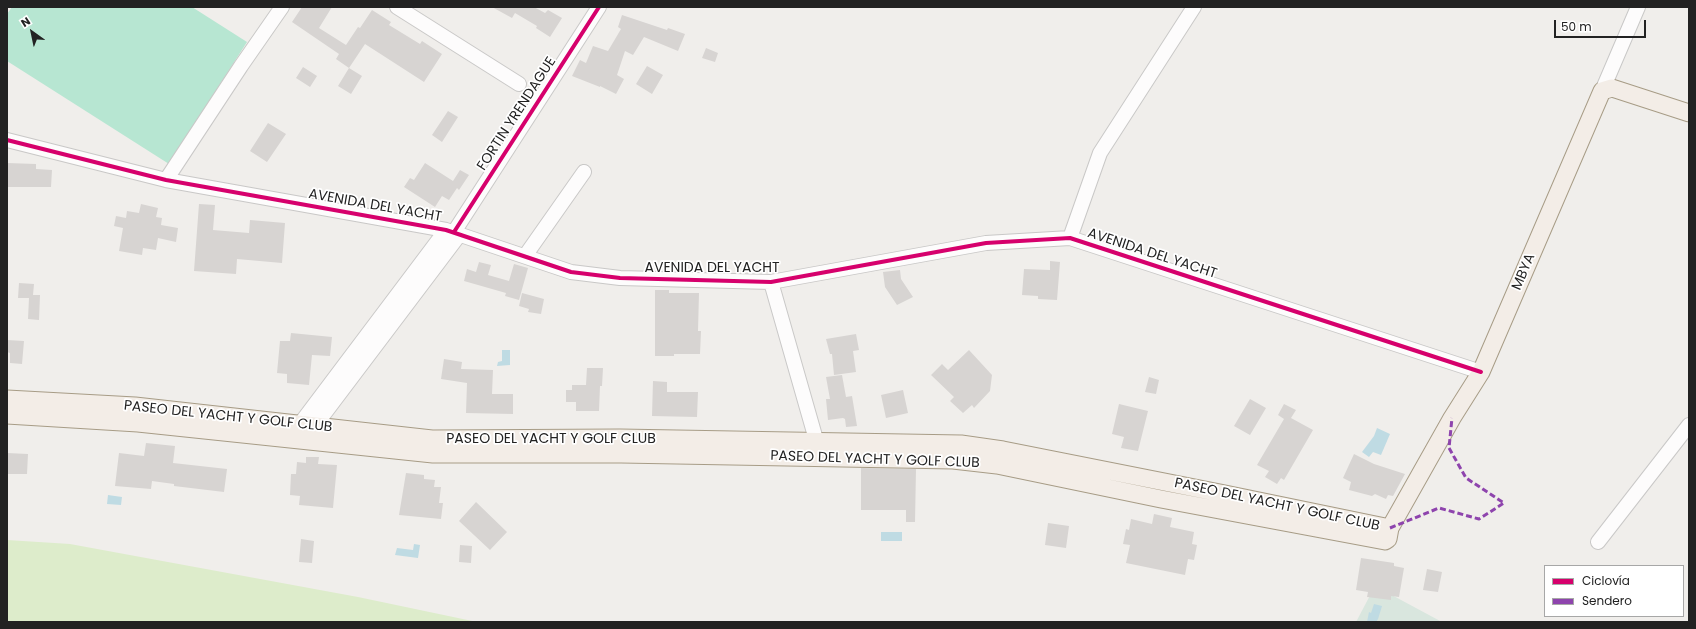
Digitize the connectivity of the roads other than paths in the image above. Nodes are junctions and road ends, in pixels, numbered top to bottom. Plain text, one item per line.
1 (282, 7) edge
2 (397, 7) edge
3 (599, 7) edge
4 (1194, 7) edge
5 (1638, 7) edge
6 (519, 84) dead end
7 (1602, 91) junction
8 (1689, 113) edge
9 (7, 140) edge
10 (584, 172) dead end
11 (166, 180) junction
12 (453, 232) junction
13 (1070, 238) junction
14 (525, 256) junction
15 (771, 282) junction
16 (1481, 372) junction
17 (7, 399) edge
18 (7, 415) edge
19 (1689, 425) edge
20 (305, 432) junction
21 (819, 450) junction
22 (1387, 535) joint
23 (1598, 542) dead end

1 - 11 street
2 - 6 street
3 - 12 street, FORTIN YRENDAGUE
4 - 13 street
5 - 7 street, MBYA
7 - 8 main road
7 - 16 main road, MBYA
9 - 11 street, AVENIDA DEL YACHT
10 - 14 street
11 - 12 street, AVENIDA DEL YACHT
12 - 14 street, AVENIDA DEL YACHT
12 - 20 street, FORTIN YRENDAGUE
13 - 15 street, AVENIDA DEL YACHT
13 - 16 street, AVENIDA DEL YACHT
14 - 15 street, AVENIDA DEL YACHT
15 - 21 street
16 - 22 main road, MBYA
17 - 20 main road, PASEO DEL YACHT Y GOLF CLUB
18 - 20 main road, PASEO DEL YACHT Y GOLF CLUB
19 - 23 street
20 - 21 main road, PASEO DEL YACHT Y GOLF CLUB
21 - 22 main road, PASEO DEL YACHT Y GOLF CLUB

